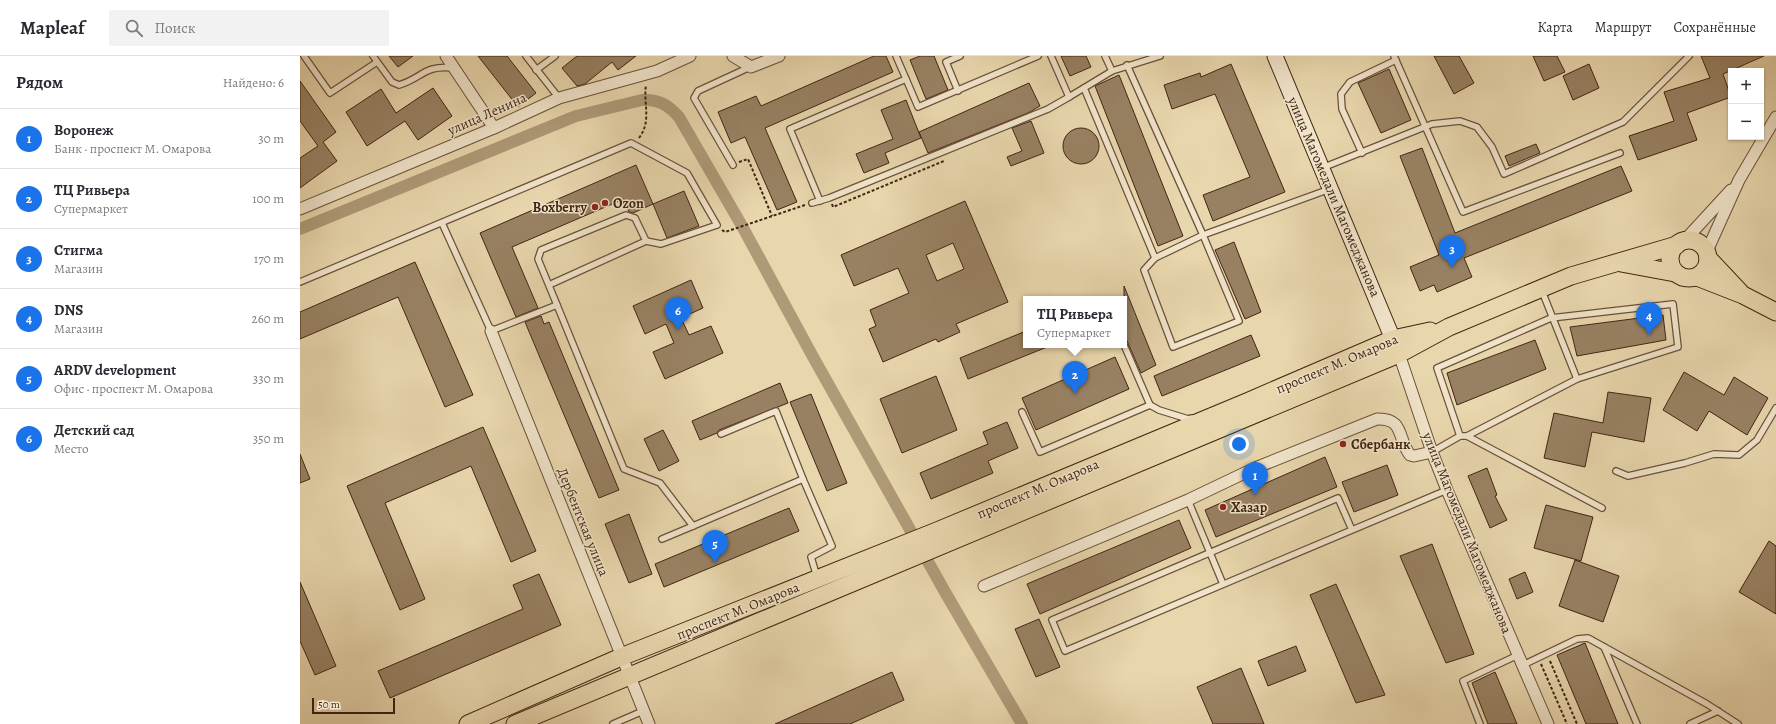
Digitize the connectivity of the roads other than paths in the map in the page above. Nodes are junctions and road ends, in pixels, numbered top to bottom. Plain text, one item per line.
1 (304, 56) edge
2 (373, 56) edge
3 (446, 56) edge
4 (526, 56) edge
5 (555, 56) edge
6 (690, 56) edge
7 (779, 56) edge
8 (896, 56) edge
9 (960, 56) edge
10 (1038, 56) edge
11 (1051, 56) edge
12 (1105, 56) edge
13 (1160, 56) edge
14 (1275, 56) edge
15 (1689, 56) edge
16 (738, 57) edge
17 (1395, 58) edge
18 (377, 62) junction
19 (1127, 65) junction
20 (751, 67) junction
21 (455, 68) junction
22 (536, 70) junction
23 (1112, 71) junction
24 (906, 79) junction
25 (1084, 88) junction
26 (958, 90) junction
27 (1069, 97) junction
28 (559, 98) junction
29 (1776, 117) edge
30 (1425, 127) junction
31 (494, 128) junction
32 (1362, 153) junction
33 (1620, 153) dead end
34 (733, 165) road end
35 (1322, 168) junction
36 (1739, 180) junction
37 (1331, 189) junction
38 (820, 201) junction
39 (812, 203) road end
40 (300, 209) edge
41 (442, 223) junction
42 (1203, 236) junction
43 (646, 241) junction
44 (1681, 242) junction
45 (1707, 255) junction
46 (1155, 258) junction
47 (1619, 263) junction
48 (1675, 273) junction
49 (1697, 277) junction
50 (300, 282) edge
51 (549, 285) junction
52 (1541, 288) junction
53 (1743, 295) junction
54 (557, 305) junction
55 (1776, 312) edge
56 (1551, 318) junction
57 (491, 331) junction
58 (1396, 346) junction
59 (1125, 348) edge
60 (1577, 379) junction
61 (1249, 401) junction
62 (1150, 405) junction
63 (1776, 408) edge
64 (1022, 412) dead end
65 (721, 434) dead end
66 (1460, 436) junction
67 (1467, 436) junction
68 (1432, 452) junction
69 (1616, 471) dead end
70 (803, 479) junction
71 (1447, 490) junction
72 (1188, 500) junction
73 (1602, 508) dead end
74 (693, 526) junction
75 (1352, 530) junction
76 (940, 538) junction
77 (662, 539) dead end
78 (911, 549) junction
79 (1210, 552) junction
80 (818, 579) junction
81 (1223, 584) junction
82 (984, 586) dead end
83 (1604, 647) junction
84 (622, 657) junction
85 (1520, 660) junction
86 (629, 675) junction
87 (643, 711) junction
88 (1718, 711) junction
89 (620, 723) edge
90 (468, 724) edge
91 (515, 724) edge
92 (613, 724) edge
93 (649, 724) edge
94 (1480, 724) edge
95 (1548, 724) edge
96 (1637, 724) edge
97 (1690, 724) edge
98 (1738, 724) edge

1 - 18 lane
2 - 18 lane
3 - 21 street
4 - 22 lane
5 - 22 lane
6 - 28 street, улица Ленина
7 - 20 street
8 - 24 lane
9 - 26 lane
10 - 26 lane
11 - 27 lane
12 - 23 lane
13 - 19 lane
14 - 35 main road, улица Магомедали Магомеджанова
15 - 30 lane
16 - 20 street
17 - 30 lane
17 - 32 lane
18 - 21 lane
19 - 23 lane
19 - 42 lane
20 - 34 lane
21 - 31 street
22 - 28 lane
23 - 25 lane
24 - 26 lane
24 - 38 lane
25 - 27 lane
25 - 46 lane
27 - 38 lane
28 - 31 street, улица Ленина
29 - 36 street
30 - 32 lane
30 - 33 lane
31 - 40 street, улица Ленина
32 - 35 lane
35 - 37 main road, улица Магомедали Магомеджанова
36 - 44 street
36 - 45 street
37 - 42 lane
37 - 58 main road, улица Магомедали Магомеджанова
38 - 39 lane
41 - 43 lane
41 - 50 lane
41 - 57 lane
42 - 46 lane
42 - 46 lane
43 - 51 lane
43 - 51 lane
44 - 45 main road
44 - 47 main road, проспект М. Омарова
44 - 48 main road
45 - 49 main road
45 - 53 main road
47 - 48 main road
47 - 52 main road, проспект М. Омарова
48 - 49 main road
49 - 53 main road
51 - 54 lane
52 - 56 lane
52 - 58 main road, проспект М. Омарова
53 - 55 main road
54 - 57 lane
54 - 74 lane
56 - 60 lane
56 - 60 lane
56 - 66 lane
57 - 84 street, Дербентская улица
58 - 61 main road, проспект М. Омарова
58 - 68 street, улица Магомедали Магомеджановa
58 - 76 main road, проспект М. Омарова
59 - 62 lane
60 - 67 lane
61 - 62 lane
61 - 76 main road, проспект М. Омарова
62 - 64 lane
63 - 69 lane
65 - 70 lane
66 - 67 lane
66 - 68 lane
67 - 73 lane
68 - 71 street, улица Магомедали Магомеджановa
68 - 72 street
70 - 74 lane
70 - 80 lane
71 - 75 lane
71 - 85 street, улица Магомедали Магомеджановa
72 - 79 lane
72 - 82 street
74 - 77 lane
75 - 79 lane
75 - 81 lane
76 - 78 main road, проспект М. Омарова
78 - 80 main road, проспект М. Омарова
78 - 86 main road, проспект М. Омарова
79 - 81 lane
79 - 81 lane
80 - 84 main road, проспект М. Омарова
83 - 85 lane
83 - 88 lane
83 - 96 lane
84 - 86 street, Дербентская улица
84 - 90 main road, проспект М. Омарова
85 - 94 lane
85 - 95 street, улица Магомедали Магомеджановa
86 - 87 street, Дербентская улица
86 - 91 main road, проспект М. Омарова
87 - 89 lane
87 - 93 street, Дербентская улица
88 - 97 lane
88 - 98 lane
89 - 92 lane

